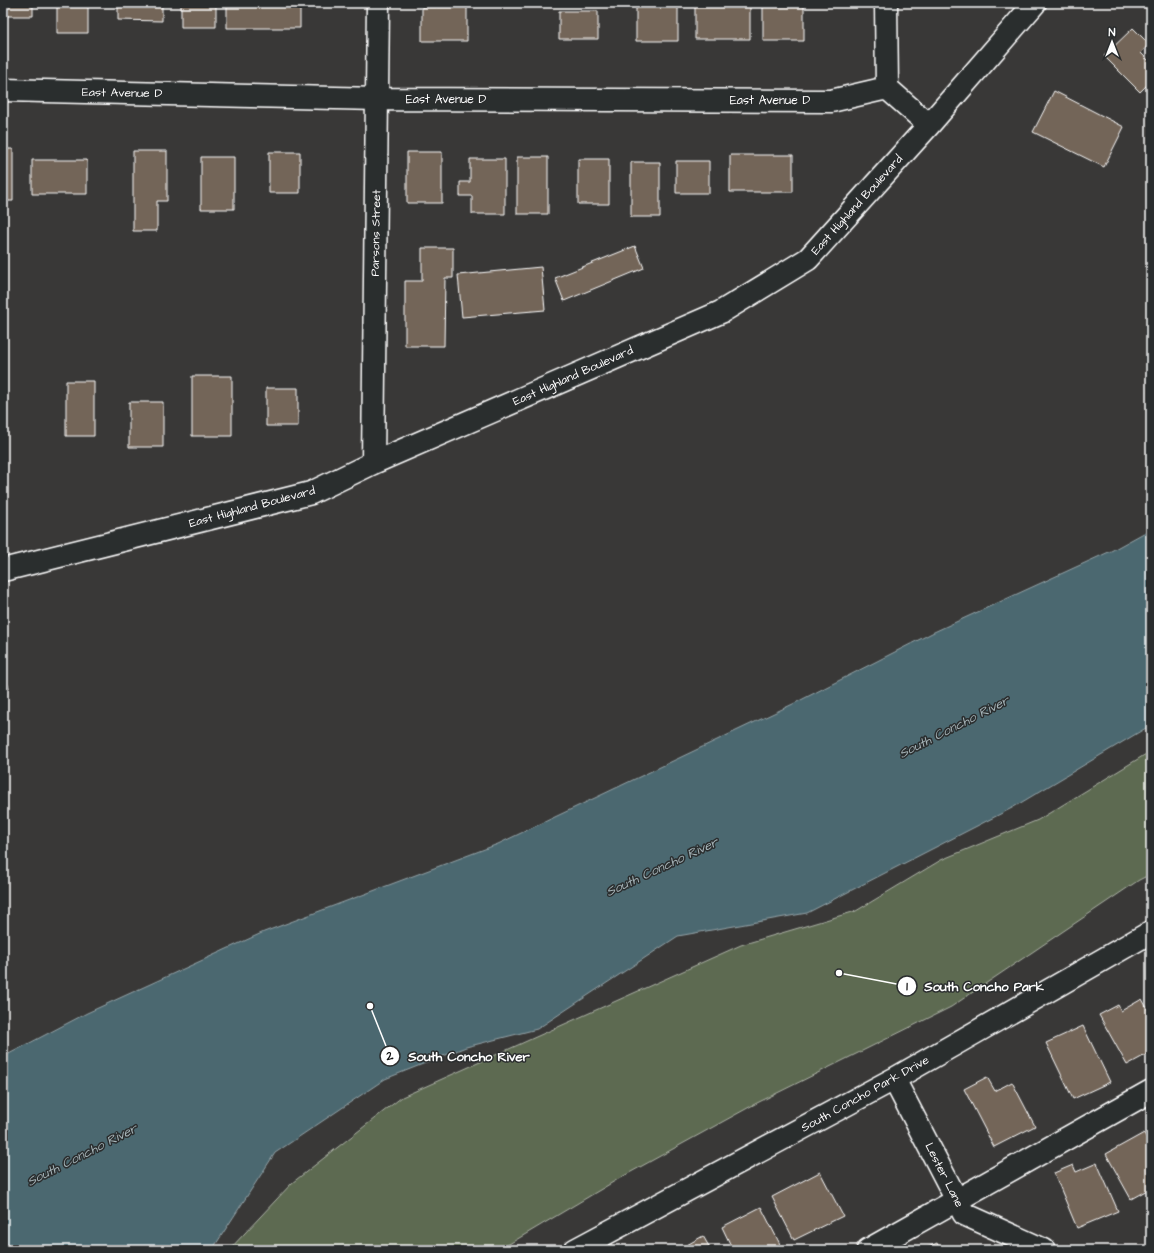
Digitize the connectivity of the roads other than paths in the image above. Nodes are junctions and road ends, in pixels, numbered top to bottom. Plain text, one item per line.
1 (378, 3) edge
2 (886, 3) edge
3 (1035, 3) edge
4 (887, 88) junction
5 (3, 90) edge
6 (378, 99) junction
7 (929, 125) junction
8 (373, 464) junction
9 (3, 570) edge
10 (1151, 932) edge
11 (894, 1079) junction
12 (1151, 1091) edge
13 (957, 1200) junction
14 (575, 1250) edge
15 (868, 1250) edge
16 (1044, 1250) edge

1 - 6 street, Parsons Street
2 - 4 street
3 - 7 street, East Highland Boulevard
4 - 6 street, East Avenue D
4 - 7 street
5 - 6 street, East Avenue D
6 - 8 street, Parsons Street
7 - 8 street, East Highland Boulevard
8 - 9 street, East Highland Boulevard
10 - 11 street, South Concho Park Drive
11 - 13 street, Lester Lane
11 - 14 street, South Concho Park Drive
12 - 13 street
13 - 15 street
13 - 16 street, Lester Lane

